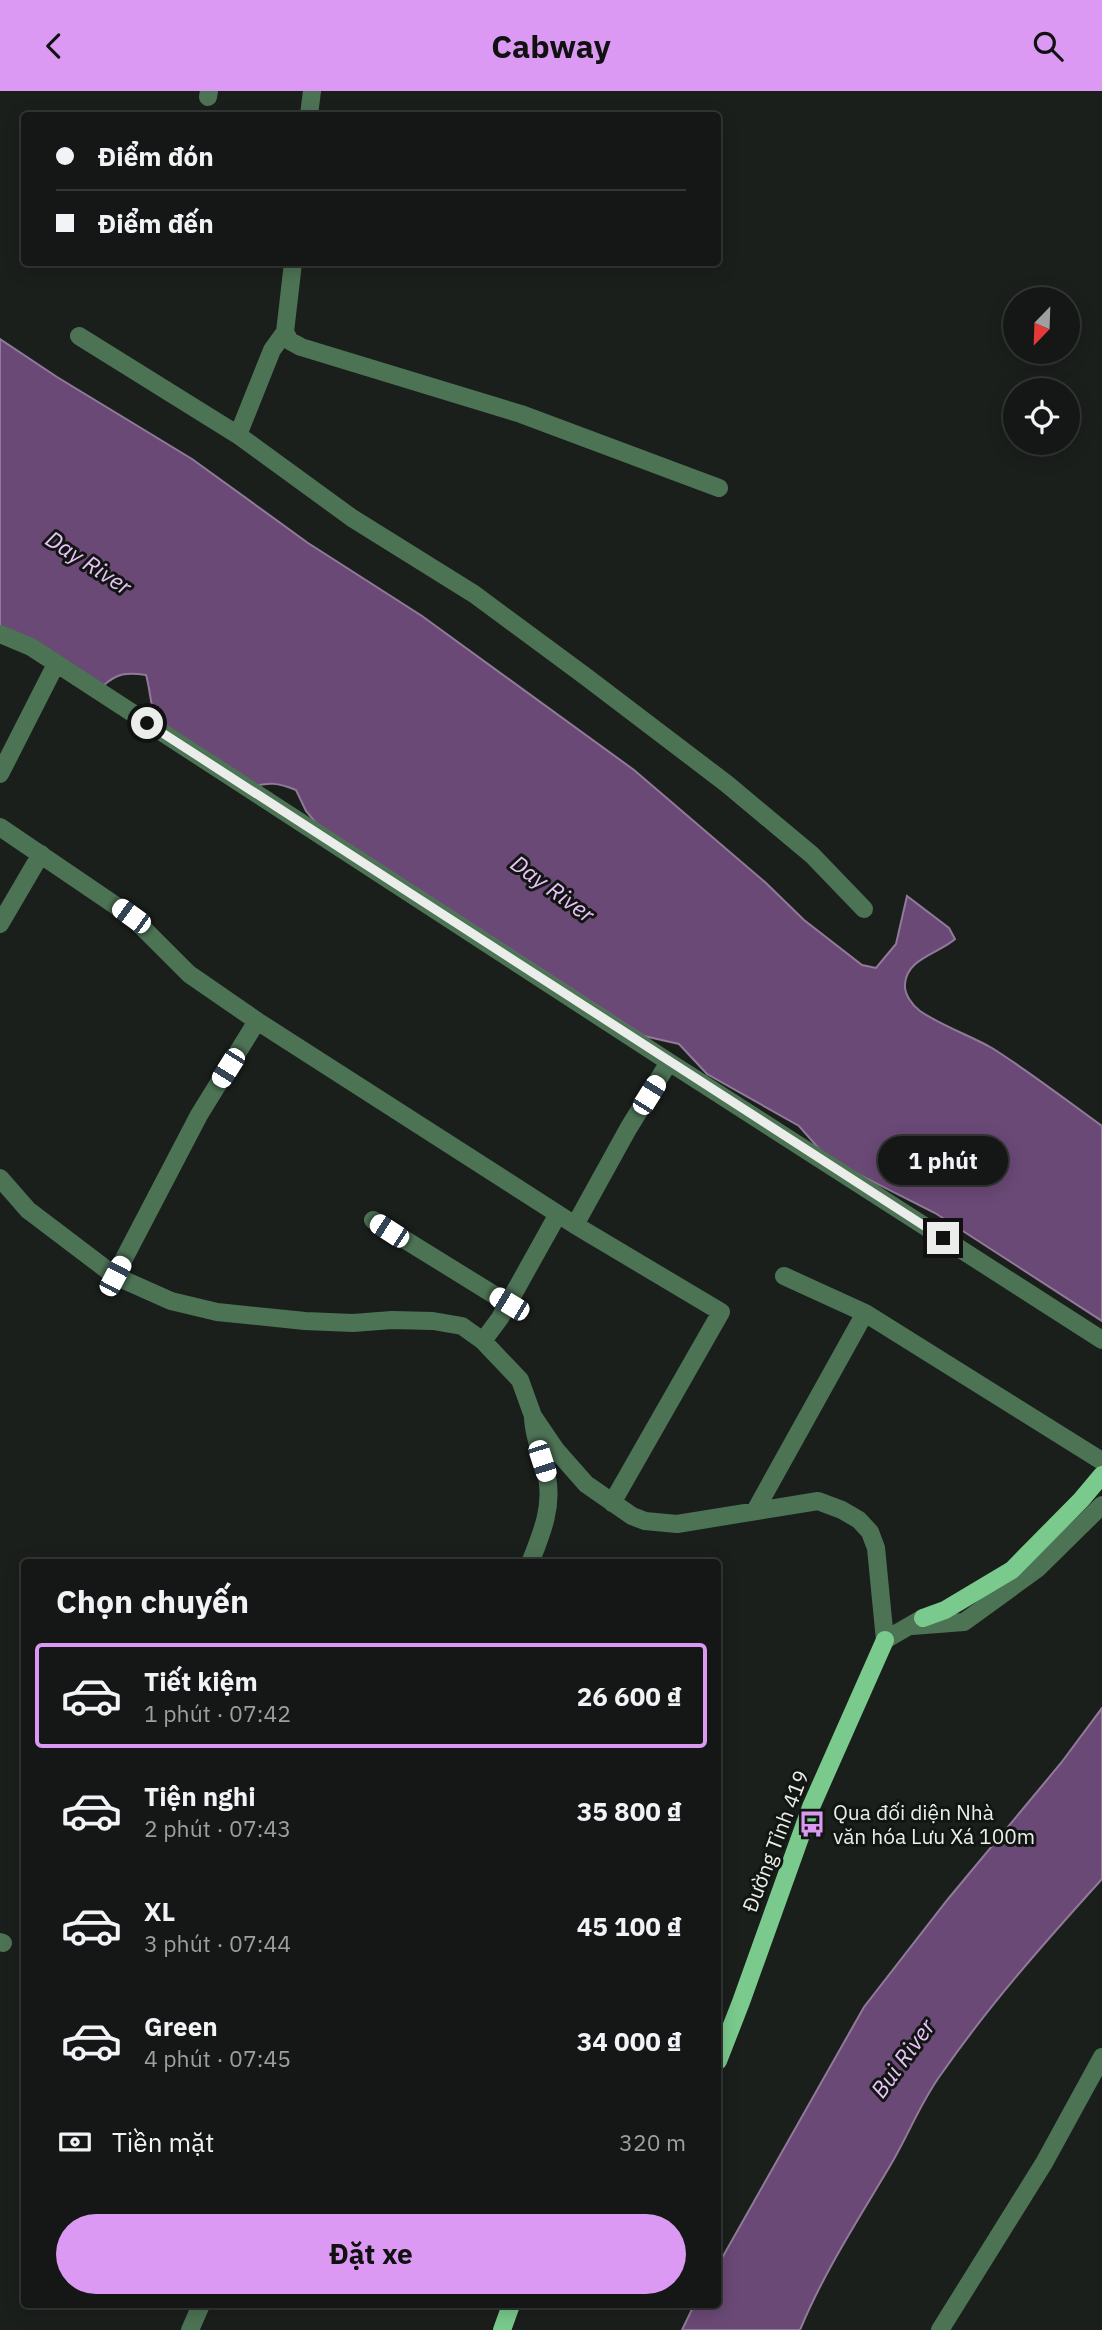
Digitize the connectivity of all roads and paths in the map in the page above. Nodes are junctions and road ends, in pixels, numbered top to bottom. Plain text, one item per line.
1 (312, 91) edge
2 (309, 112) edge
3 (293, 266) edge
4 (285, 332) junction
5 (79, 336) dead end
6 (238, 435) junction
7 (719, 488) dead end
8 (0, 634) edge
9 (56, 664) junction
10 (0, 774) edge
11 (0, 827) edge
12 (41, 854) junction
13 (864, 909) dead end
14 (0, 924) edge
15 (257, 1021) junction
16 (669, 1062) junction
17 (0, 1178) edge
18 (558, 1214) junction
19 (373, 1220) dead end
20 (575, 1225) junction
21 (115, 1276) junction
22 (784, 1276) dead end
23 (509, 1304) junction
24 (864, 1313) junction
25 (1102, 1340) edge
26 (483, 1341) junction
27 (533, 1416) junction
28 (1102, 1461) edge
29 (1102, 1475) edge
30 (612, 1503) junction
31 (1102, 1504) edge
32 (755, 1511) junction
33 (532, 1559) edge
34 (917, 1622) junction
35 (884, 1640) junction
36 (721, 2050) edge
37 (1102, 2057) edge
38 (200, 2308) edge
39 (510, 2308) edge
40 (190, 2330) edge
41 (502, 2330) edge
42 (940, 2330) edge

1 - 2 street
3 - 4 street
4 - 6 street
4 - 7 street
5 - 6 street
6 - 13 street
8 - 9 street
9 - 10 street
9 - 16 street
11 - 12 street
12 - 14 street
12 - 15 street
15 - 18 street
15 - 21 street
16 - 20 street
16 - 25 street
17 - 21 street
18 - 20 street
18 - 23 street
19 - 23 street
20 - 30 street
21 - 26 street
22 - 24 street
23 - 26 street
24 - 28 street
24 - 32 street
26 - 27 street
27 - 30 street
27 - 33 street
29 - 34 main road
30 - 32 street
31 - 34 street
32 - 35 street
34 - 35 street
35 - 36 main road, Đường Tỉnh 419
37 - 42 street
38 - 40 street
39 - 41 main road

